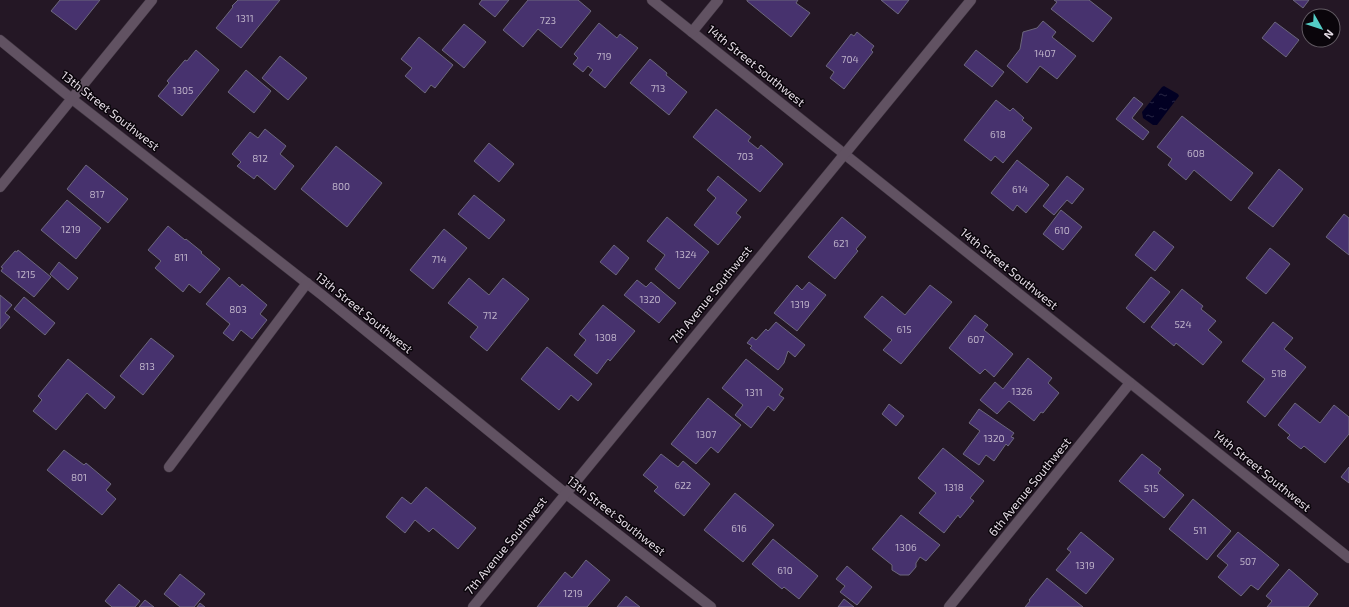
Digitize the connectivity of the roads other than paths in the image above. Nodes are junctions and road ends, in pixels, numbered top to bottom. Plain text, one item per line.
1 (152, 0) edge
2 (652, 0) edge
3 (718, 0) edge
4 (971, 0) edge
5 (692, 32) junction
6 (0, 40) edge
7 (72, 98) junction
8 (844, 154) junction
9 (0, 187) edge
10 (307, 283) junction
11 (1130, 383) junction
12 (169, 467) dead end
13 (565, 493) junction
14 (1349, 558) edge
15 (709, 606) edge
16 (473, 607) edge
17 (949, 607) edge

1 - 7 street
2 - 5 street, 14th Street Southwest
3 - 5 street
4 - 8 street, 7th Avenue Southwest
5 - 8 street, 14th Street Southwest
6 - 7 street, 13th Street Southwest
7 - 9 street
7 - 10 street, 13th Street Southwest
8 - 11 street, 14th Street Southwest
8 - 13 street, 7th Avenue Southwest
10 - 12 street
10 - 13 street, 13th Street Southwest
11 - 14 street, 14th Street Southwest
11 - 17 street, 6th Avenue Southwest
13 - 15 street, 13th Street Southwest
13 - 16 street, 7th Avenue Southwest

